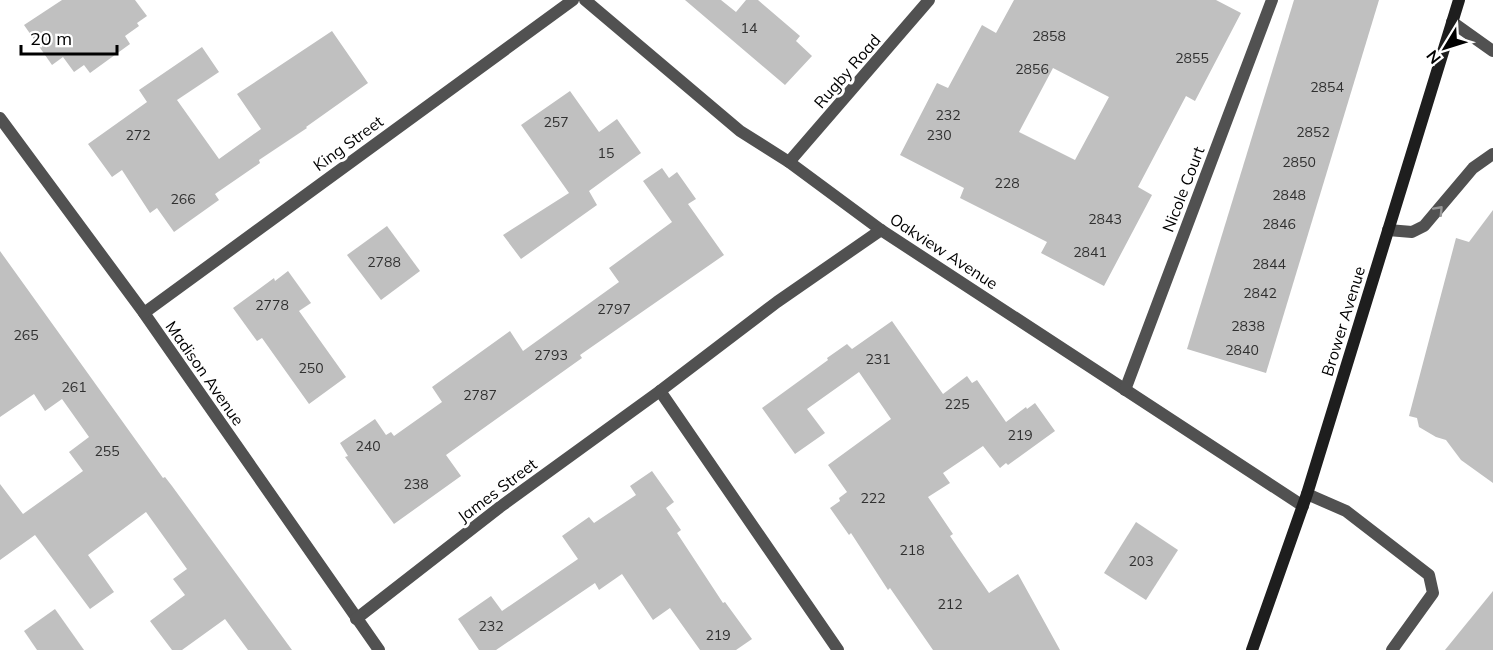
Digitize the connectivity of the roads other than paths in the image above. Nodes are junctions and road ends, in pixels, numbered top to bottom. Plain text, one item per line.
1 (573, 0) edge
2 (585, 0) edge
3 (928, 0) edge
4 (1272, 0) edge
5 (1459, 0) edge
6 (1452, 22) junction
7 (1493, 51) edge
8 (0, 118) edge
9 (1493, 154) edge
10 (789, 162) junction
11 (881, 230) junction
12 (1388, 230) junction
13 (144, 313) junction
14 (1125, 390) junction
15 (660, 391) junction
16 (1305, 500) junction
17 (356, 619) junction
18 (379, 650) edge
19 (838, 650) edge
20 (1252, 650) edge
21 (1392, 650) edge

1 - 13 street, King Street
2 - 10 street, Oakview Avenue
3 - 10 street, Rugby Road
4 - 14 street, Nicole Court
5 - 6 main road, Brower Avenue
6 - 7 street
6 - 12 main road, Brower Avenue
8 - 13 street, Madison Avenue
12 -> 9 street
10 - 11 street, Oakview Avenue
11 - 14 street, Oakview Avenue
11 - 15 street, James Street
12 - 16 main road, Brower Avenue
13 - 17 street, Madison Avenue
14 - 16 street, Oakview Avenue
15 - 17 street, James Street
15 - 19 street
16 - 20 main road, Brower Avenue
16 - 21 street, Oakview Avenue
17 - 18 street, Madison Avenue

